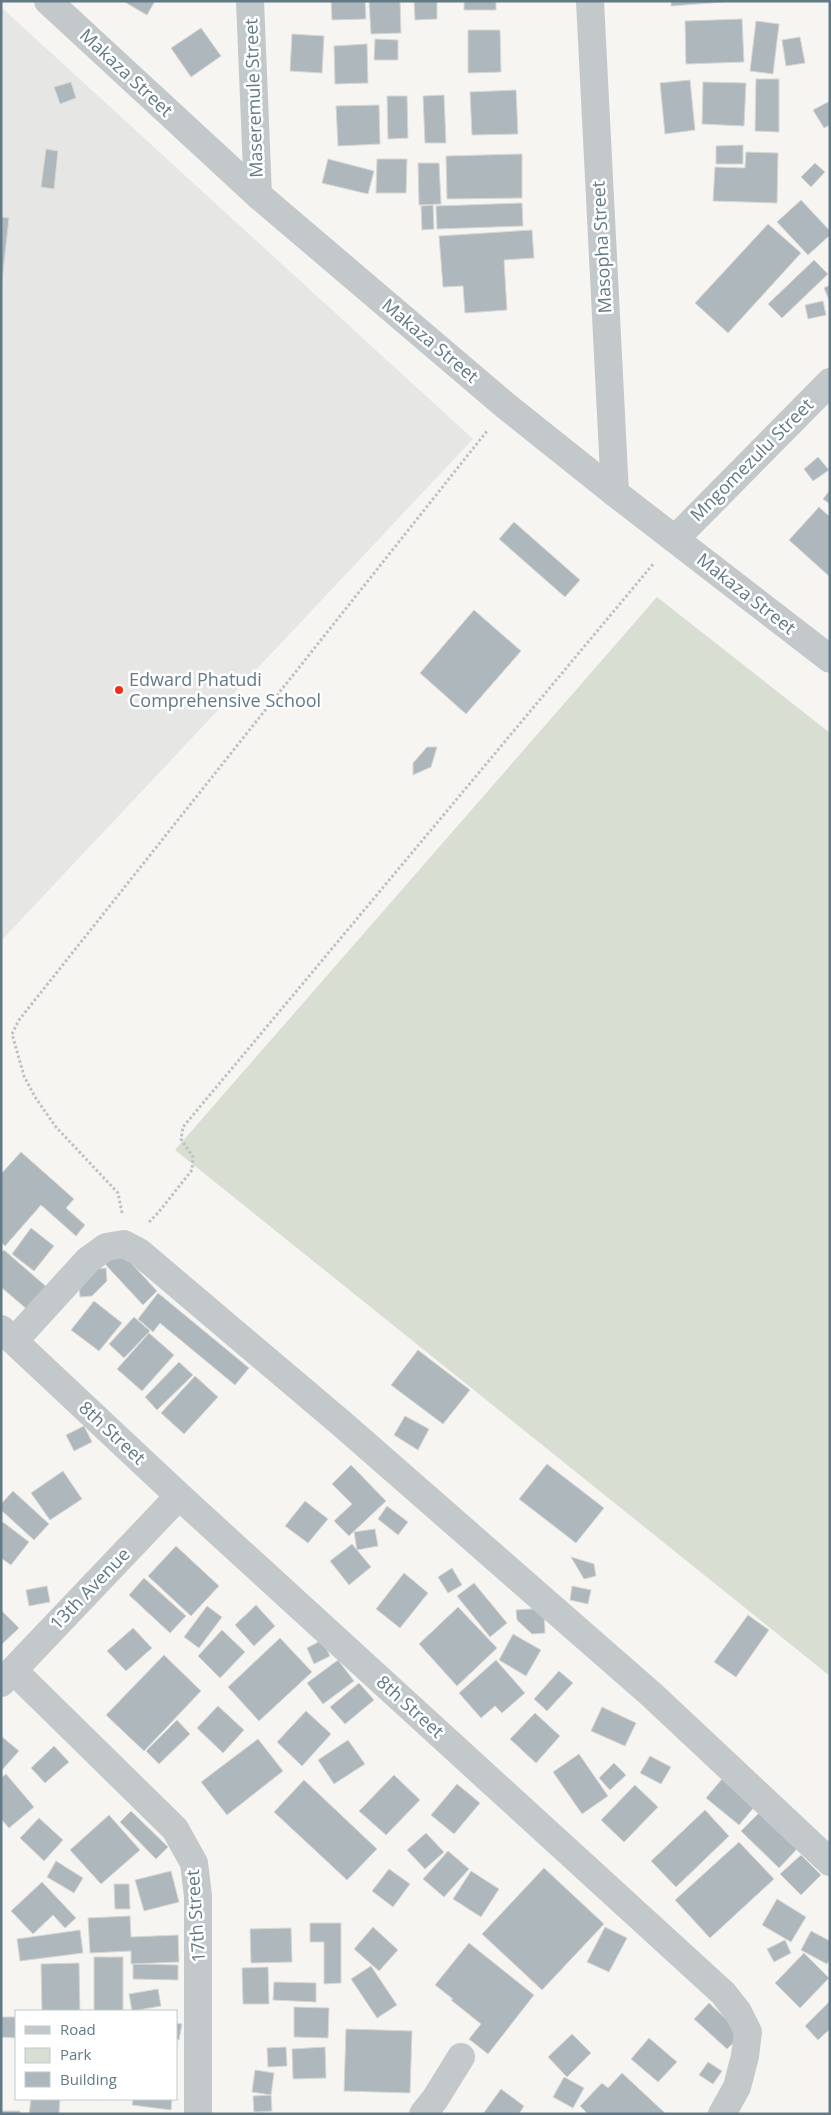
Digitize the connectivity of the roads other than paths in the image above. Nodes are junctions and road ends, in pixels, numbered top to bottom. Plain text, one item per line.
1 (48, 1) edge
2 (250, 1) edge
3 (590, 1) edge
4 (258, 195) junction
5 (830, 382) edge
6 (615, 494) junction
7 (675, 538) junction
8 (830, 659) edge
9 (8, 1335) edge
10 (179, 1496) junction
11 (7, 1676) edge
12 (830, 1862) edge
13 (461, 2057) dead end
14 (198, 2114) edge
15 (423, 2114) edge
16 (722, 2114) edge

1 - 4 street, Makaza Street
2 - 4 street, Maseremule Street
3 - 6 street, Masopha Street
4 - 6 street, Makaza Street
5 - 7 street, Mngomezulu Street
6 - 7 street, Makaza Street
7 - 8 street, Makaza Street
9 - 10 street, 8th Street
9 - 12 street
10 - 11 street, 13th Avenue
10 - 16 street, 8th Street
11 - 14 street, 17th Street
13 - 15 street

